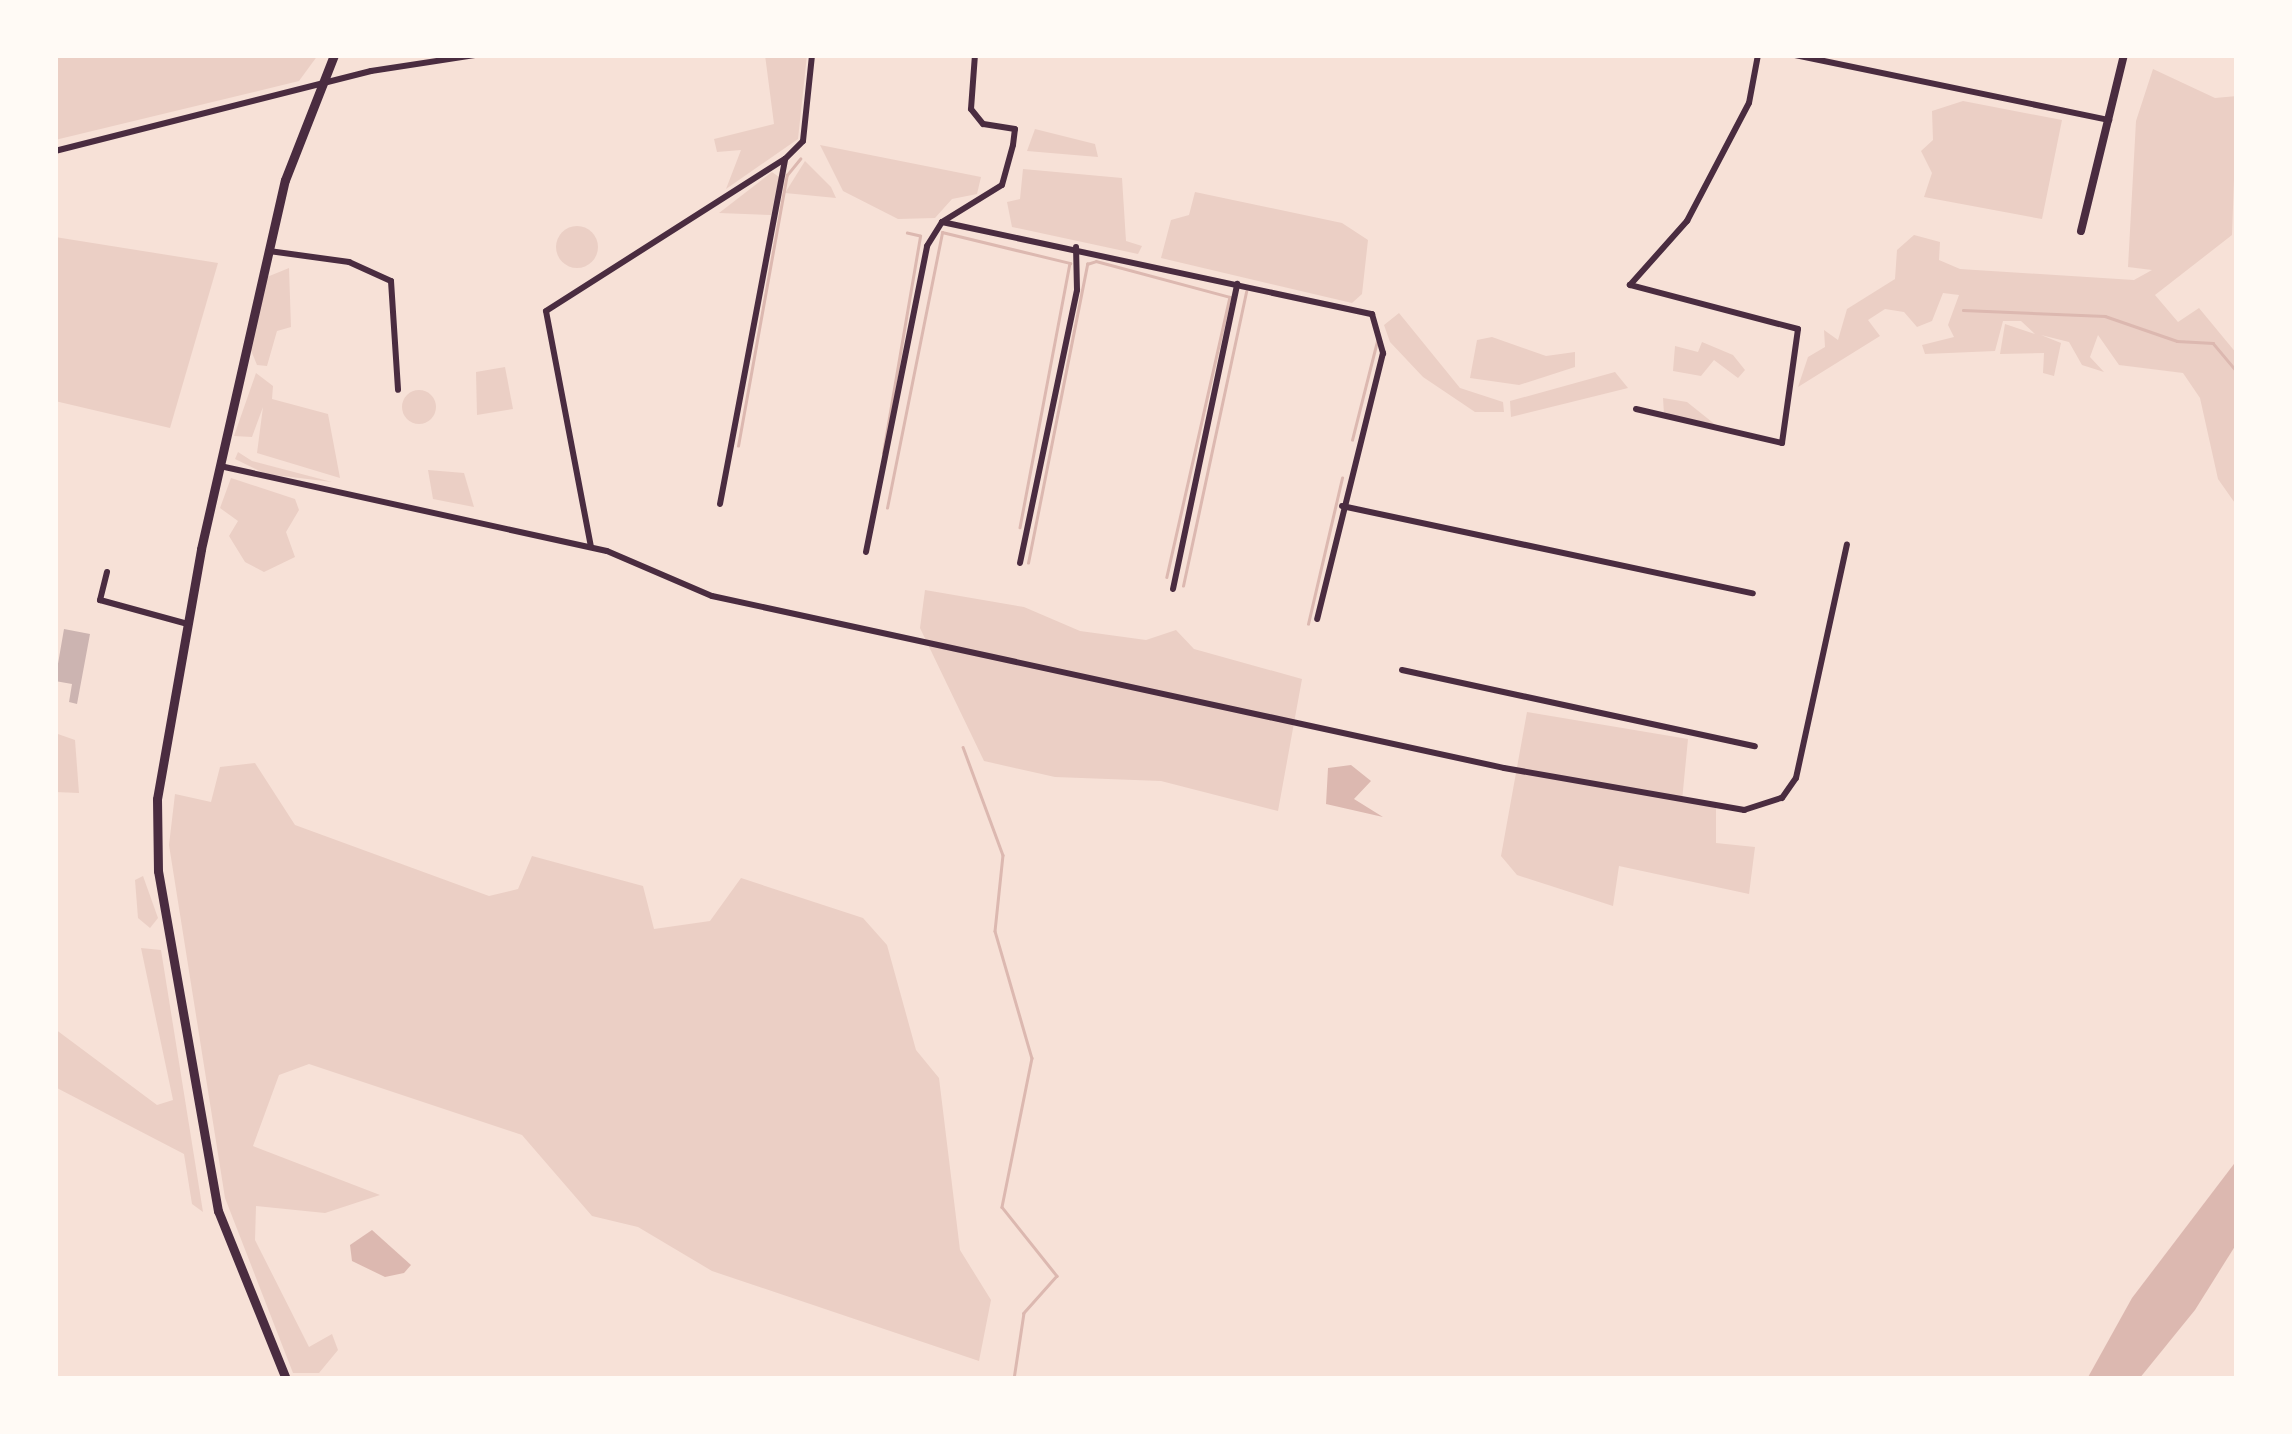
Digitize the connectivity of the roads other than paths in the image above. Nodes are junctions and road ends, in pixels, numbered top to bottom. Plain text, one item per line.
1 (334, 55) edge
2 (476, 55) edge
3 (812, 55) edge
4 (975, 55) edge
5 (1758, 55) edge
6 (1795, 55) edge
7 (2124, 55) edge
8 (319, 84) junction
9 (2110, 120) junction
10 (55, 151) edge
11 (785, 159) junction
12 (942, 222) junction
13 (2082, 231) dead end
14 (1076, 248) junction
15 (269, 251) junction
16 (1237, 284) junction
17 (398, 390) dead end
18 (1636, 409) dead end
19 (219, 466) junction
20 (720, 504) dead end
21 (1342, 506) junction
22 (1847, 545) dead end
23 (591, 547) junction
24 (866, 552) dead end
25 (1020, 563) dead end
26 (106, 572) dead end
27 (1174, 589) dead end
28 (1753, 593) dead end
29 (1316, 618) dead end
30 (188, 624) junction
31 (1402, 670) dead end
32 (1754, 746) dead end
33 (286, 1379) edge

1 - 8 main road
2 - 8 street
3 - 11 street
4 - 12 street
5 - 18 street
6 - 9 street
7 - 9 street
8 - 10 street
8 - 15 main road
9 - 13 street
11 - 20 street
11 - 23 street
12 - 14 street
12 - 24 street
14 - 16 street
14 - 25 street
15 - 17 street
15 - 19 main road
16 - 21 street
16 - 27 street
19 - 23 street
19 - 30 main road
21 - 28 street
21 - 29 street
22 - 23 street
26 - 30 street
30 - 33 main road
31 - 32 street

